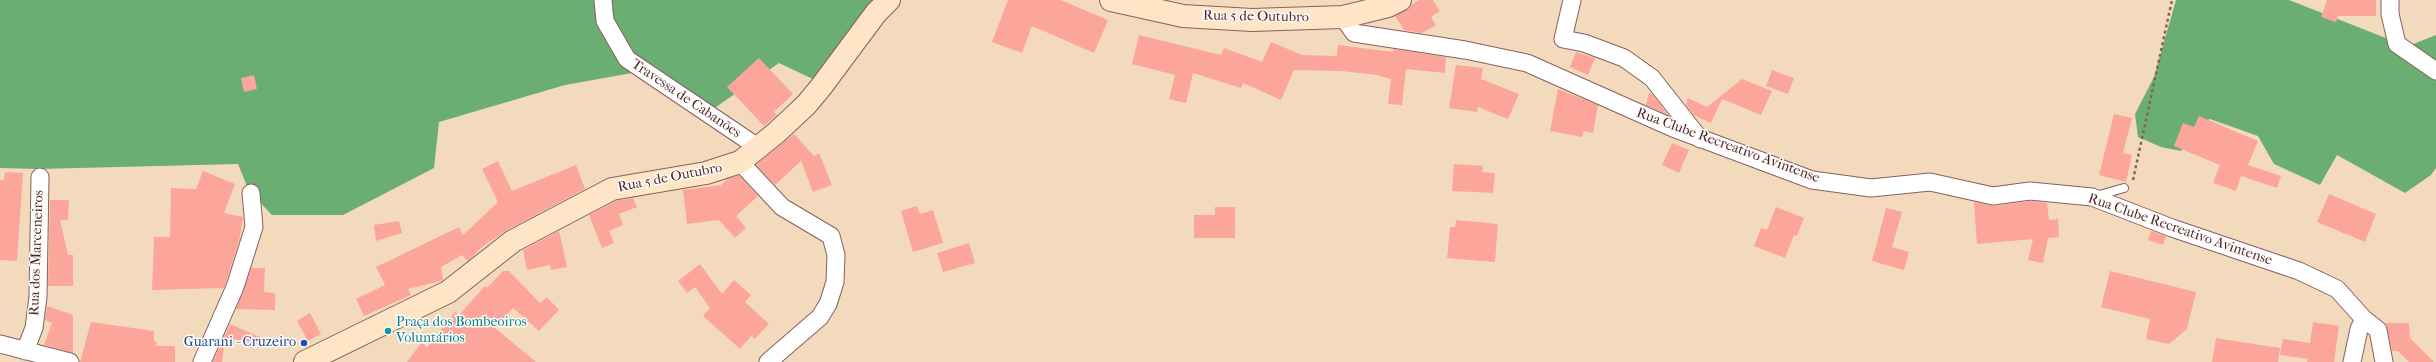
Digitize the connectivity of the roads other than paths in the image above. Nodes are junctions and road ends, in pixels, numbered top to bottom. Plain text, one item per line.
1 (603, 0) edge
2 (889, 0) edge
3 (1111, 0) edge
4 (1400, 0) edge
5 (1572, 0) edge
6 (2390, 0) edge
7 (1343, 17) junction
8 (2436, 71) edge
9 (1700, 139) junction
10 (759, 148) junction
11 (740, 162) junction
12 (40, 177) dead end
13 (2124, 188) road end
14 (251, 193) dead end
15 (2092, 197) junction
16 (2364, 319) junction
17 (0, 344) edge
18 (25, 351) junction
19 (313, 360) edge
20 (70, 362) edge
21 (202, 362) edge
22 (768, 362) edge
23 (2352, 362) edge
24 (2384, 362) edge

1 - 10 street, Travessa de Cabanões
2 - 10 street, Rua 5 de Outubro
3 - 7 street, Rua 5 de Outubro
4 - 7 street, Rua 5 de Outubro
5 - 9 street
6 - 8 street
7 - 9 street, Rua Clube Recreativo Avintense
9 - 15 street, Rua Clube Recreativo Avintense
10 - 11 street, Rua 5 de Outubro
11 - 19 street, Rua 5 de Outubro
11 - 22 street, Travessa de Cabanões
12 - 18 street, Rua dos Marceneiros
13 - 15 lane
14 - 21 street
15 - 16 street, Rua Clube Recreativo Avintense
16 - 23 street
16 - 24 street, Rua Clube Recreativo Avintense
17 - 18 street
18 - 20 street

